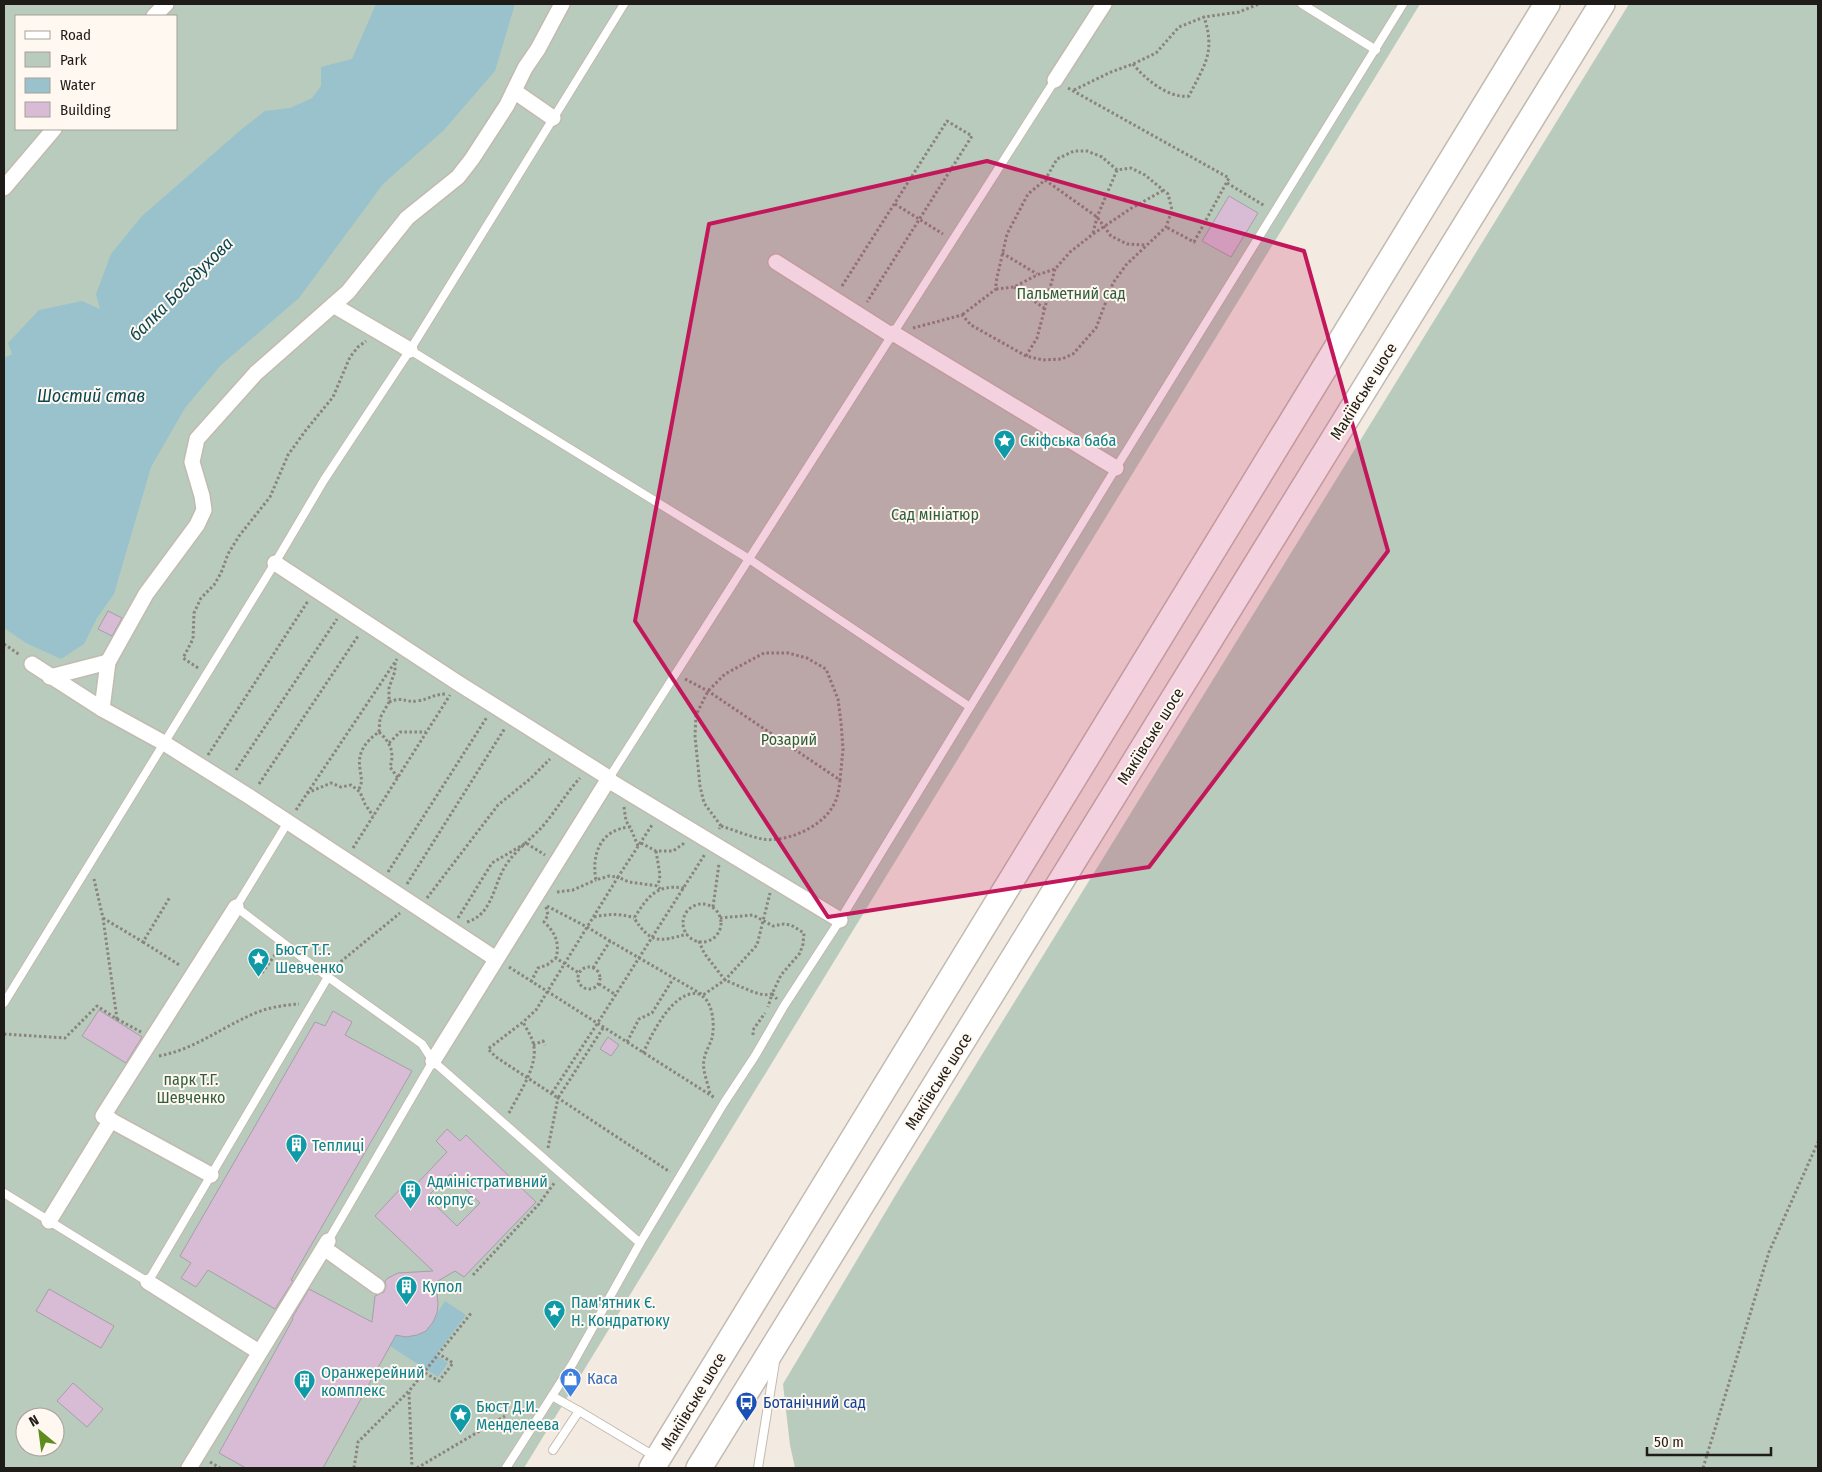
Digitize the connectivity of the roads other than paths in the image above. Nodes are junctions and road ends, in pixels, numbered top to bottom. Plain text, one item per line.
1 (166, 4) edge
2 (562, 4) edge
3 (624, 4) edge
4 (1104, 4) edge
5 (1302, 4) edge
6 (1403, 4) edge
7 (1547, 4) edge
8 (1602, 4) edge
9 (155, 15) edge
10 (1376, 50) junction
11 (1055, 80) joint
12 (514, 91) junction
13 (553, 118) junction
14 (53, 130) edge
15 (4, 188) edge
16 (776, 262) dead end
17 (334, 305) junction
18 (892, 334) junction
19 (410, 350) junction
20 (1116, 468) junction
21 (749, 559) junction
22 (275, 564) junction
23 (108, 662) junction
24 (32, 664) road end
25 (50, 677) junction
26 (970, 707) junction
27 (102, 709) junction
28 (164, 743) junction
29 (608, 779) junction
30 (288, 822) junction
31 (236, 906) junction
32 (840, 920) junction
33 (496, 959) junction
34 (326, 976) junction
35 (4, 1004) edge
36 (433, 1061) junction
37 (110, 1120) junction
38 (211, 1175) junction
39 (4, 1194) edge
40 (49, 1221) junction
41 (640, 1243) junction
42 (326, 1245) junction
43 (148, 1282) junction
44 (377, 1286) dead end
45 (778, 1340) junction
46 (259, 1352) junction
47 (552, 1396) junction
48 (579, 1411) junction
49 (553, 1450) dead end
50 (655, 1463) edge
51 (189, 1468) edge
52 (506, 1468) edge
53 (699, 1468) edge
54 (758, 1468) edge

1 - 9 street
2 - 12 street
3 - 13 lane
4 - 11 street
5 - 10 lane
6 - 10 lane
7 - 50 main road, Макіївське шосе
8 - 45 main road, Макіївське шосе
10 - 20 lane
11 - 18 lane
12 - 13 street
12 - 17 street
13 - 19 lane
14 - 15 street
16 - 18 street
17 - 19 street
17 - 23 street
18 - 20 street
18 - 21 lane
19 - 21 lane
19 - 22 lane
20 - 26 lane
21 - 26 lane
21 - 29 lane
22 - 28 lane
22 - 29 street
23 - 25 street
23 - 27 street
24 - 25 street
25 - 27 street
26 - 32 lane
27 - 28 street
28 - 30 street
28 - 35 lane
29 - 32 street
29 - 33 street
30 - 31 lane
30 - 33 street
31 - 34 lane
31 - 37 street
32 - 41 lane
33 - 36 street
34 - 36 lane
34 - 38 lane
36 - 41 lane
36 - 42 lane
37 - 38 street
37 - 40 street
38 - 43 lane
39 - 40 lane
40 - 43 lane
41 - 47 lane
42 - 44 street
42 - 46 street
43 - 46 street
45 - 53 main road, Макіївське шосе
45 - 54 lane
46 - 51 street
47 - 48 lane
47 - 52 lane
48 - 49 lane
48 - 50 lane

